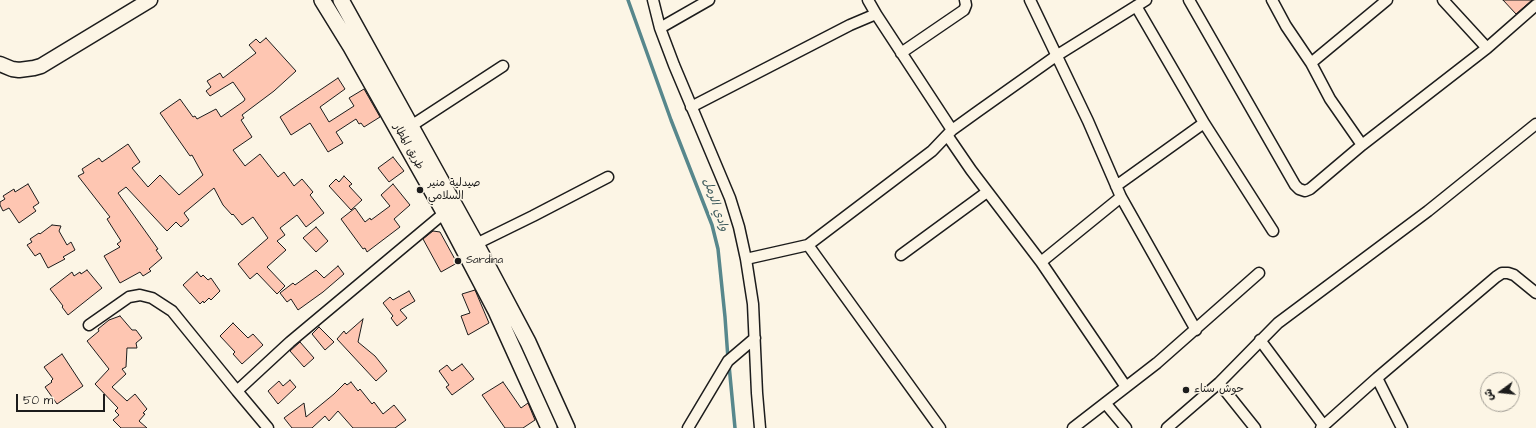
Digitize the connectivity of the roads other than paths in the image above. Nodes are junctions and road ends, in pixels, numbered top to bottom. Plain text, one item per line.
1 (150, 0) edge
2 (322, 0) edge
3 (341, 0) edge
4 (653, 0) edge
5 (709, 0) edge
6 (868, 0) edge
7 (966, 0) edge
8 (1030, 0) edge
9 (1146, 0) edge
10 (1189, 0) edge
11 (1272, 0) edge
12 (1387, 0) edge
13 (1443, 0) edge
14 (1536, 5) edge
15 (1136, 6) junction
16 (876, 14) junction
17 (660, 28) junction
18 (1487, 48) junction
19 (901, 53) junction
20 (1056, 56) junction
21 (1311, 63) junction
22 (0, 64) edge
23 (503, 66) dead end
24 (691, 107) junction
25 (1204, 123) junction
26 (1536, 124) edge
27 (410, 126) junction
28 (950, 133) junction
29 (1362, 145) junction
30 (608, 176) dead end
31 (1116, 186) junction
32 (987, 192) junction
33 (1121, 197) junction
34 (449, 208) junction
35 (1273, 231) dead end
36 (476, 244) junction
37 (808, 246) junction
38 (901, 255) dead end
39 (746, 259) junction
40 (1041, 262) junction
41 (1259, 273) dead end
42 (1536, 293) edge
43 (90, 325) dead end
44 (1196, 330) junction
45 (755, 338) junction
46 (1260, 340) junction
47 (1377, 378) junction
48 (1219, 383) junction
49 (1126, 387) junction
50 (237, 391) junction
51 (1106, 404) junction
52 (564, 422) edge
53 (546, 427) edge
54 (1323, 427) edge
55 (268, 428) edge
56 (688, 428) edge
57 (760, 428) edge
58 (940, 428) edge
59 (1074, 428) edge
60 (1126, 428) edge
61 (1167, 428) edge
62 (1255, 428) edge
63 (1402, 428) edge

1 - 22 main road
2 - 34 main road, طريق المطار
3 - 27 main road, طريق المطار
4 - 17 street
5 - 17 street
6 - 16 street
7 - 19 street
8 - 20 street
9 - 15 street
10 - 29 street
11 - 21 street
12 - 21 street
13 - 18 street
14 - 18 street
15 - 20 street
15 - 25 street
16 - 19 street
16 - 24 street
17 - 24 street
18 - 29 street
19 - 28 street
20 - 28 street
20 - 31 street
21 - 29 street
23 - 27 street
24 - 39 street
25 - 31 street
25 - 35 street
26 - 46 street
27 - 34 main road, طريق المطار
28 - 32 street
28 - 37 street
30 - 36 street
31 - 33 street
32 - 38 street
32 - 40 street
33 - 40 street
33 - 44 street
34 - 36 main road, طريق المطار
34 - 50 street
34 - 53 main road, طريق المطار
36 - 52 main road, طريق المطار
37 - 39 street
37 - 58 street
39 - 45 street
40 - 49 street
41 - 44 street
42 - 47 street
43 - 50 street
44 - 49 street
45 - 56 street
45 - 57 street
46 - 48 street
46 - 54 street
47 - 54 street
47 - 63 street
48 - 61 street
48 - 62 street
49 - 51 street
50 - 55 street
51 - 59 street
51 - 60 street
52 - 53 street

